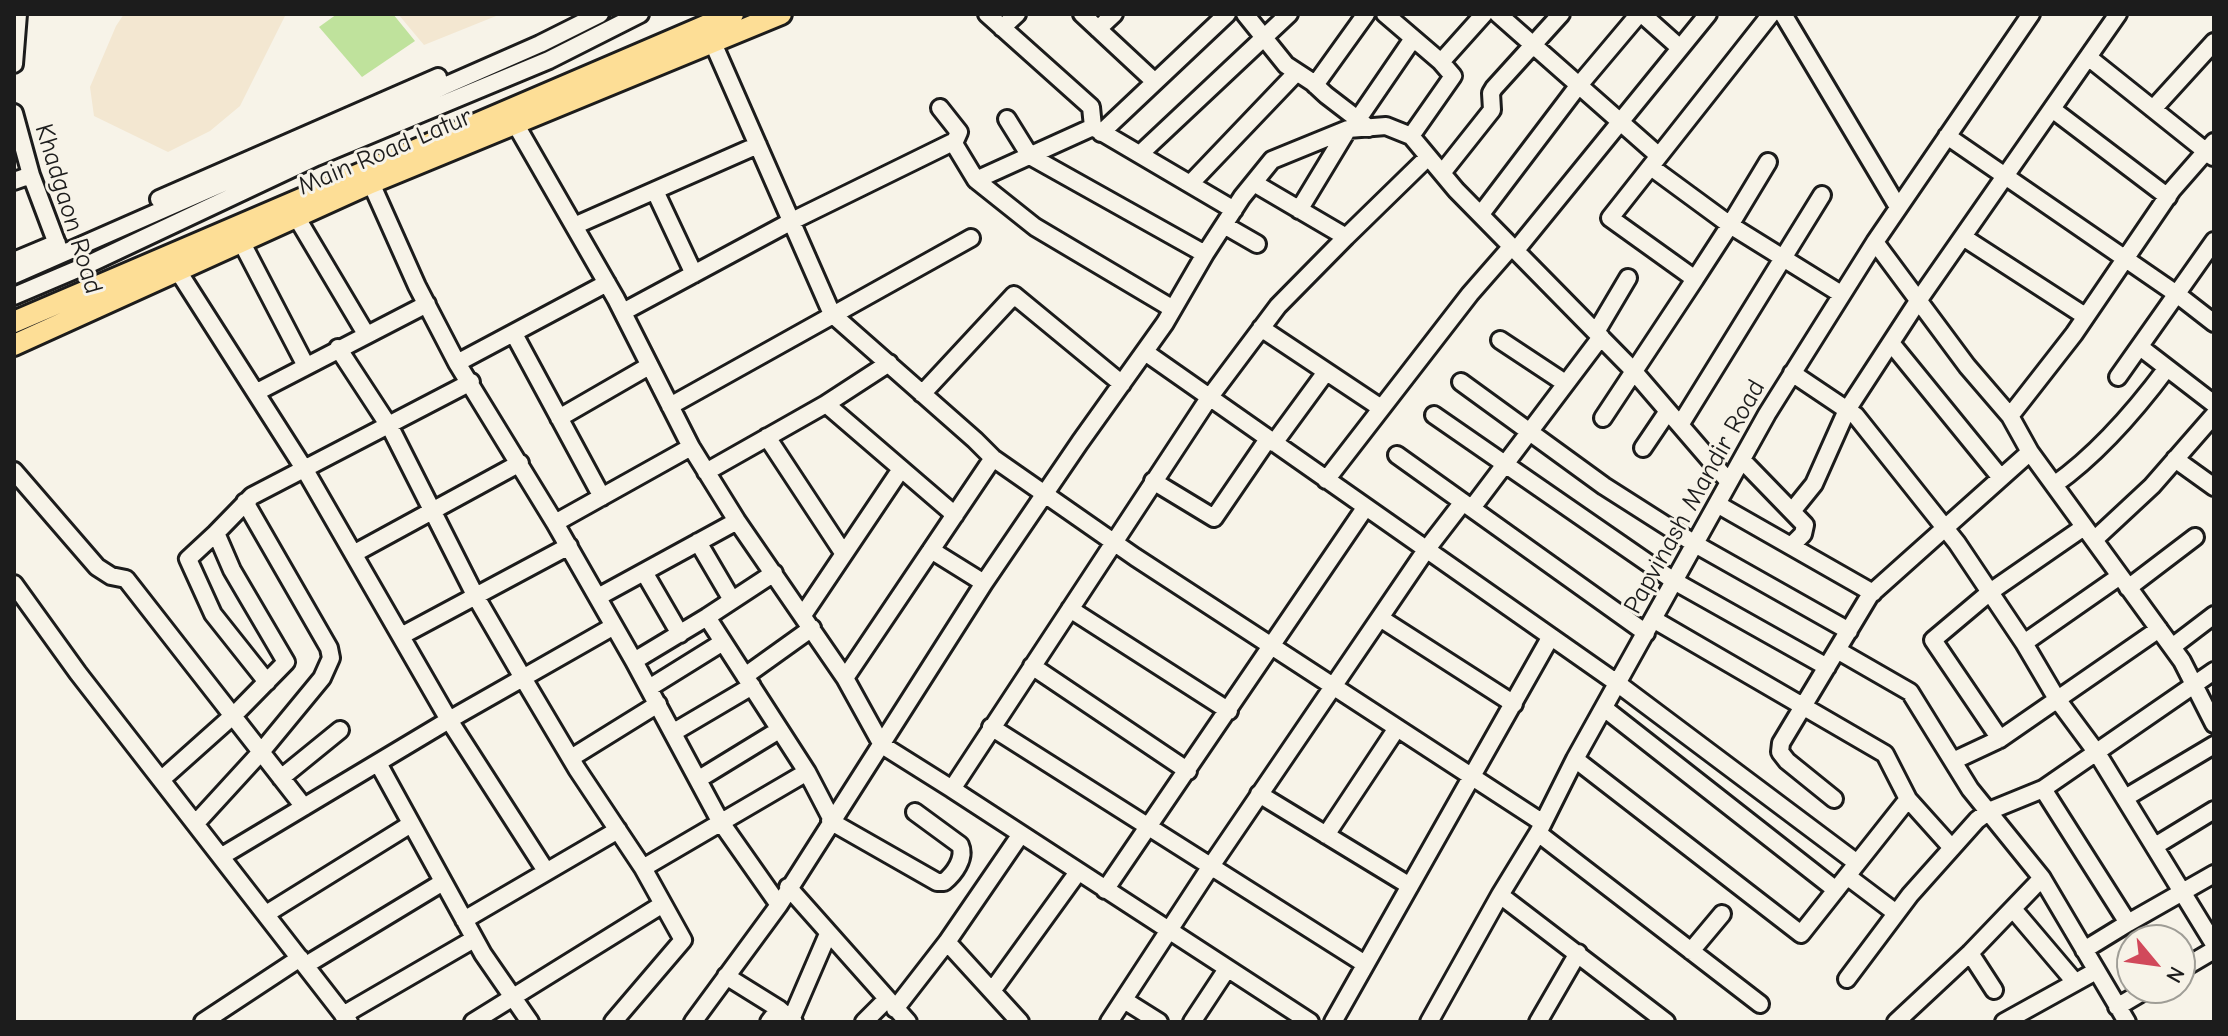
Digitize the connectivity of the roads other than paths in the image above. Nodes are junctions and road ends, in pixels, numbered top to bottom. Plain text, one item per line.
1 (18, 14) edge
2 (583, 14) edge
3 (600, 14) edge
4 (640, 14) edge
5 (733, 14) edge
6 (781, 14) edge
7 (987, 14) edge
8 (1017, 14) edge
9 (1082, 14) edge
10 (1114, 14) edge
11 (1227, 14) edge
12 (1245, 14) edge
13 (1289, 14) edge
14 (1366, 14) edge
15 (1484, 14) edge
16 (1498, 14) edge
17 (1561, 14) edge
18 (1641, 14) edge
19 (1708, 14) edge
20 (1771, 14) edge
21 (1783, 14) edge
22 (2031, 14) edge
23 (2118, 14) edge
24 (1396, 17) edge
25 (1002, 28) junction
26 (1098, 29) junction
27 (1264, 37) junction
28 (1412, 40) junction
29 (2214, 42) edge
30 (713, 43) junction
31 (1533, 44) junction
32 (1680, 48) junction
33 (15, 53) edge
34 (2088, 57) junction
35 (521, 62) junction
36 (1441, 62) junction
37 (1296, 73) junction
38 (1155, 82) junction
39 (1315, 85) junction
40 (1579, 86) junction
41 (940, 108) dead end
42 (2052, 109) junction
43 (2153, 109) junction
44 (14, 113) edge
45 (1007, 119) dead end
46 (1620, 121) junction
47 (516, 125) junction
48 (1359, 125) junction
49 (1097, 130) junction
50 (1411, 136) junction
51 (1947, 136) junction
52 (953, 142) junction
53 (758, 145) junction
54 (2211, 150) edge
55 (1140, 154) junction
56 (1030, 156) junction
57 (1428, 157) junction
58 (1655, 161) junction
59 (1768, 162) dead end
60 (1442, 173) junction
61 (31, 175) junction
62 (2006, 177) junction
63 (976, 180) junction
64 (14, 181) edge
65 (371, 183) junction
66 (1254, 183) junction
67 (1190, 184) junction
68 (655, 191) junction
69 (1822, 195) dead end
70 (2168, 197) junction
71 (1898, 207) junction
72 (1234, 210) junction
73 (1299, 210) junction
74 (1481, 214) junction
75 (297, 218) junction
76 (792, 221) junction
77 (1224, 225) junction
78 (1730, 225) junction
79 (574, 226) junction
80 (1346, 237) junction
81 (1963, 237) junction
82 (971, 238) dead end
83 (2214, 241) edge
84 (1875, 242) junction
85 (242, 243) junction
86 (1257, 244) dead end
87 (59, 248) junction
88 (1514, 248) junction
89 (1205, 254) junction
90 (1783, 258) junction
91 (2124, 259) junction
92 (14, 261) edge
93 (178, 271) junction
94 (66, 274) junction
95 (694, 274) junction
96 (14, 275) edge
97 (1628, 278) dead end
98 (1695, 279) junction
99 (607, 283) junction
100 (1841, 294) junction
101 (2178, 295) junction
102 (14, 296) edge
103 (71, 296) junction
104 (1918, 301) junction
105 (427, 304) junction
106 (1173, 309) junction
107 (623, 312) junction
108 (832, 314) junction
109 (2085, 316) junction
110 (76, 318) junction
111 (14, 322) edge
112 (2214, 323) edge
113 (1261, 328) junction
114 (366, 334) junction
115 (514, 334) junction
116 (1598, 335) junction
117 (1500, 340) dead end
118 (1891, 343) junction
119 (14, 345) edge
120 (2140, 347) junction
121 (338, 348) junction
122 (1145, 352) junction
123 (457, 363) junction
124 (889, 363) junction
125 (306, 366) junction
126 (649, 366) junction
127 (2167, 368) junction
128 (1633, 370) junction
129 (1326, 372) junction
130 (1792, 373) junction
131 (2118, 377) dead end
132 (471, 382) junction
133 (1461, 382) dead end
134 (1565, 383) junction
135 (1122, 384) junction
136 (257, 392) junction
137 (922, 394) junction
138 (1209, 398) junction
139 (826, 404) junction
140 (2214, 404) edge
141 (670, 406) junction
142 (1381, 408) junction
143 (1847, 410) junction
144 (1668, 411) junction
145 (1434, 415) dead end
146 (2214, 415) edge
147 (2010, 416) junction
148 (559, 418) junction
149 (1603, 418) dead end
150 (1680, 425) junction
151 (389, 426) junction
152 (1528, 430) junction
153 (767, 437) junction
154 (1271, 441) junction
155 (691, 447) junction
156 (1643, 448) dead end
157 (2030, 452) junction
158 (1397, 455) dead end
159 (993, 458) junction
160 (2175, 459) junction
161 (1742, 460) junction
162 (520, 463) junction
163 (1504, 464) junction
164 (901, 469) junction
165 (305, 470) junction
166 (14, 471) edge
167 (706, 472) junction
168 (2001, 478) junction
169 (1326, 480) junction
170 (1153, 481) junction
171 (1729, 482) junction
172 (2054, 485) junction
173 (2214, 487) edge
174 (1046, 495) junction
175 (602, 497) junction
176 (245, 502) junction
177 (1717, 504) junction
178 (1467, 505) junction
179 (1365, 508) junction
180 (1793, 510) junction
181 (433, 511) junction
182 (955, 515) junction
183 (737, 521) junction
184 (555, 523) junction
185 (1945, 528) junction
186 (216, 533) junction
187 (2089, 533) junction
188 (2195, 537) dead end
189 (698, 542) junction
190 (1113, 542) junction
191 (1695, 544) junction
192 (569, 546) junction
193 (1791, 546) junction
194 (931, 550) junction
195 (1426, 550) junction
196 (355, 553) junction
197 (844, 554) junction
198 (644, 572) junction
199 (774, 573) junction
200 (1674, 581) junction
201 (2124, 582) junction
202 (984, 583) junction
203 (14, 584) edge
204 (1990, 592) junction
205 (1873, 593) junction
206 (476, 596) junction
207 (598, 597) junction
208 (732, 600) junction
209 (1070, 609) junction
210 (2214, 615) edge
211 (707, 617) junction
212 (1380, 618) junction
213 (808, 622) junction
214 (614, 626) junction
215 (1650, 626) junction
216 (2159, 629) junction
217 (1849, 631) junction
218 (680, 634) junction
219 (401, 636) junction
220 (1550, 638) junction
221 (723, 642) junction
222 (2024, 643) junction
223 (1273, 646) junction
224 (2172, 647) junction
225 (1837, 650) junction
226 (634, 661) junction
227 (1032, 666) junction
228 (1827, 667) junction
229 (2214, 671) edge
230 (523, 678) junction
231 (845, 678) junction
232 (748, 681) junction
233 (267, 682) junction
234 (1617, 683) junction
235 (1333, 686) junction
236 (2194, 686) junction
237 (649, 688) junction
238 (2057, 699) junction
239 (658, 704) junction
240 (1514, 704) junction
241 (1804, 705) junction
242 (1604, 708) junction
243 (1229, 711) junction
244 (233, 716) junction
245 (449, 720) junction
246 (2214, 724) edge
247 (991, 727) junction
248 (1397, 728) junction
249 (340, 730) dead end
250 (779, 730) junction
251 (674, 732) junction
252 (2000, 739) junction
253 (882, 745) junction
254 (2214, 745) edge
255 (261, 752) junction
256 (2097, 753) junction
257 (571, 758) junction
258 (1575, 759) junction
259 (1953, 761) junction
260 (378, 763) junction
261 (1188, 771) junction
262 (807, 772) junction
263 (1473, 777) junction
264 (281, 778) junction
265 (162, 779) junction
266 (699, 779) junction
267 (952, 789) junction
268 (2043, 789) junction
269 (1259, 794) junction
270 (2125, 798) junction
271 (1834, 799) dead end
272 (1908, 799) junction
273 (304, 807) junction
274 (2214, 810) edge
275 (1989, 811) junction
276 (915, 812) dead end
277 (831, 819) junction
278 (720, 821) junction
279 (196, 823) junction
280 (411, 824) junction
281 (1149, 827) junction
282 (1541, 828) junction
283 (618, 830) junction
284 (1021, 834) junction
285 (1326, 835) junction
286 (2155, 846) junction
287 (1952, 848) junction
288 (222, 856) junction
289 (1211, 866) junction
290 (643, 868) junction
291 (1852, 869) junction
292 (546, 871) junction
293 (1078, 872) junction
294 (2214, 874) edge
295 (2042, 878) junction
296 (443, 882) junction
297 (1410, 886) junction
298 (788, 887) junction
299 (1105, 890) junction
300 (1836, 890) junction
301 (2183, 892) junction
302 (1500, 895) junction
303 (663, 904) junction
304 (779, 905) junction
305 (2013, 909) junction
306 (1896, 913) junction
307 (266, 914) junction
308 (1722, 914) dead end
309 (464, 920) junction
310 (2128, 923) junction
311 (1168, 930) junction
312 (828, 934) junction
313 (474, 939) junction
314 (947, 942) junction
315 (2214, 944) edge
316 (2084, 950) junction
317 (2214, 950) edge
318 (1691, 951) junction
319 (1578, 953) junction
320 (1970, 953) junction
321 (2196, 961) edge
322 (303, 962) junction
323 (1365, 964) junction
324 (1227, 969) junction
325 (2096, 971) junction
326 (726, 976) junction
327 (1847, 979) dead end
328 (2075, 982) junction
329 (1994, 990) dead end
330 (992, 991) junction
331 (511, 996) junction
332 (1124, 1000) junction
333 (891, 1004) junction
334 (1760, 1004) dead end
335 (2122, 1004) edge
336 (2117, 1007) junction
337 (346, 1018) edge
338 (785, 1019) edge
339 (1545, 1019) edge
340 (203, 1022) edge
341 (473, 1022) edge
342 (530, 1022) edge
343 (613, 1022) edge
344 (693, 1022) edge
345 (864, 1022) edge
346 (908, 1022) edge
347 (1020, 1022) edge
348 (1109, 1022) edge
349 (1159, 1022) edge
350 (1192, 1022) edge
351 (1310, 1022) edge
352 (1333, 1022) edge
353 (1429, 1022) edge
354 (1666, 1022) edge
355 (1896, 1022) edge
356 (2004, 1022) edge
357 (2127, 1022) edge

1 - 33 street
2 - 87 street
3 - 35 street
4 - 35 street
5 - 103 main road, Main Road Latur
6 - 30 main road, Main Road Latur
7 - 25 street
8 - 25 street
9 - 26 street
10 - 26 street
11 - 38 street
12 - 27 street
13 - 27 street
14 - 39 street
15 - 36 street
16 - 31 street
17 - 31 street
18 - 32 street
18 - 40 street
19 - 32 street
20 - 58 street
21 - 71 street
22 - 51 street, Papvinash Mandir Road
23 - 34 street
24 - 28 street
25 - 49 street
26 - 38 street
27 - 37 street
27 - 55 street
28 - 36 street
28 - 48 street
29 - 43 street
30 - 47 main road, Main Road Latur
30 - 53 street
31 - 40 street
31 - 60 street
32 - 46 street
34 - 42 street
34 - 43 street
35 - 87 street
35 - 94 street
36 - 50 street
37 - 39 street
37 - 67 street
38 - 49 street
39 - 48 street
40 - 46 street
40 - 74 street
41 - 52 street
42 - 62 street
42 - 70 street
43 - 54 street
44 - 61 street, Khadgaon Road
45 - 56 street
46 - 58 street
46 - 88 street
47 - 65 main road, Main Road Latur
47 - 79 street
48 - 50 street
48 - 66 street
48 - 73 street
49 - 55 street
49 - 56 street
50 - 57 street
51 - 62 street
51 - 71 street, Papvinash Mandir Road
52 - 63 street
52 - 76 street
53 - 68 street
53 - 76 street
54 - 70 street
55 - 67 street
56 - 63 street
56 - 89 street
57 - 60 street
57 - 80 street
58 - 78 street
58 - 98 street
59 - 78 street
60 - 74 street
61 - 64 street
61 - 87 street, Khadgaon Road
62 - 81 street
62 - 91 street
63 - 106 street
65 - 75 main road, Main Road Latur
65 - 105 street
66 - 72 street
66 - 73 street
67 - 72 street
68 - 79 street
68 - 95 street
69 - 90 street
70 - 91 street
71 - 84 street, Papvinash Mandir Road
72 - 77 street
73 - 80 street
74 - 88 street
75 - 85 main road, Main Road Latur
75 - 114 street
76 - 95 street
76 - 108 street
77 - 86 street
77 - 89 street
78 - 90 street
78 - 98 street
79 - 99 street
80 - 113 street
81 - 104 street
81 - 109 street
82 - 108 street
83 - 101 street
84 - 100 street, Papvinash Mandir Road
84 - 104 street
85 - 93 main road, Main Road Latur
85 - 125 street
87 - 92 street
87 - 94 street, Khadgaon Road
87 - 96 street
88 - 116 street
88 - 142 street
89 - 106 street
90 - 100 street
90 - 150 street
91 - 101 street
91 - 109 street
93 - 110 main road, Main Road Latur
93 - 136 street
94 - 102 street
94 - 103 street, Khadgaon Road
95 - 107 street
97 - 116 street
98 - 128 street
99 - 107 street
99 - 115 street
100 - 130 street, Papvinash Mandir Road
101 - 112 street
101 - 120 street
103 - 110 street, Khadgaon Road
103 - 111 main road, Main Road Latur
104 - 118 street
104 - 147 street
105 - 114 street
105 - 123 street
106 - 122 street
107 - 126 street
108 - 124 street
108 - 141 street
109 - 147 street
110 - 119 main road, Main Road Latur
113 - 129 street
113 - 138 street
114 - 121 street
115 - 123 street
115 - 148 street
116 - 128 street
116 - 134 street
117 - 134 street
118 - 143 street
118 - 168 street
120 - 127 street
120 - 131 street
121 - 125 street
121 - 151 street
122 - 135 street
122 - 138 street
123 - 132 street
124 - 137 street
124 - 139 street
125 - 136 street
126 - 141 street
126 - 148 street
127 - 140 street
127 - 172 street
128 - 144 street
128 - 149 street
129 - 142 street
129 - 154 street
130 - 143 street
130 - 161 street, Papvinash Mandir Road
132 - 151 street
132 - 162 street
133 - 152 street
134 - 152 street
135 - 137 street
135 - 174 street
136 - 165 street
137 - 159 street
138 - 154 street
138 - 170 street
139 - 153 street
139 - 164 street
141 - 155 street
142 - 169 street
143 - 180 street
143 - 185 street
144 - 150 street
144 - 156 street
145 - 163 street
146 - 160 street
147 - 157 street
148 - 175 street
150 - 171 street
151 - 165 street
151 - 181 street
152 - 163 street
152 - 191 street
153 - 167 street
153 - 197 street
154 - 169 street
154 - 170 street
155 - 167 street
155 - 175 street
157 - 168 street
157 - 172 street
158 - 178 street
159 - 174 street
159 - 182 street
160 - 173 street
160 - 187 street
161 - 171 street, Papvinash Mandir Road
161 - 180 street
162 - 181 street
162 - 184 street
163 - 178 street
163 - 200 street
164 - 182 street
164 - 197 street
165 - 176 street
165 - 196 street
166 - 244 street
167 - 183 street
168 - 185 street
169 - 179 street
170 - 190 street
171 - 177 street, Papvinash Mandir Road
172 - 187 street
174 - 190 street
174 - 202 street
175 - 184 street
176 - 186 street
176 - 255 street
177 - 191 street, Papvinash Mandir Road
177 - 193 street
178 - 195 street
178 - 215 street
179 - 195 street
179 - 223 street
180 - 193 street
181 - 196 street
181 - 206 street
182 - 194 street
183 - 189 street
183 - 199 street
184 - 192 street
185 - 204 street
185 - 205 street
186 - 233 street
186 - 233 street
187 - 201 street
187 - 204 street
188 - 201 street
189 - 198 street
189 - 208 street
190 - 209 street
190 - 223 street
191 - 200 street, Papvinash Mandir Road
191 - 217 street
192 - 206 street
192 - 207 street
193 - 205 street
194 - 202 street
194 - 231 street
195 - 212 street
195 - 220 street
196 - 219 street
197 - 213 street
198 - 207 street
198 - 218 street
199 - 208 street
199 - 213 street
200 - 215 street, Papvinash Mandir Road
200 - 228 street
201 - 216 street
201 - 222 street
202 - 253 street
203 - 265 street
204 - 222 street
204 - 252 street
205 - 217 street
206 - 219 street
206 - 230 street
207 - 214 street
208 - 211 street
209 - 227 street
209 - 243 street
210 - 224 street
211 - 218 street
211 - 221 street
212 - 235 street
212 - 240 street
213 - 231 street
213 - 232 street
214 - 226 street
214 - 230 street
215 - 234 street, Papvinash Mandir Road
215 - 241 street
216 - 224 street
216 - 238 street
217 - 225 street
218 - 226 street
219 - 245 street
220 - 234 street
220 - 240 street
221 - 232 street
221 - 237 street
222 - 238 street
223 - 235 street
223 - 243 street
224 - 236 street
225 - 228 street
225 - 259 street
226 - 237 street
227 - 247 street
227 - 261 street
228 - 241 street
229 - 236 street
230 - 245 street
230 - 257 street
231 - 253 street
232 - 250 street
232 - 251 street
233 - 244 street
234 - 242 street, Papvinash Mandir Road
234 - 291 street
235 - 248 street
235 - 269 street
236 - 246 street
236 - 256 street
237 - 239 street
238 - 252 street
238 - 256 street
239 - 251 street
239 - 257 street
240 - 263 street
241 - 271 street
241 - 272 street
242 - 258 street, Papvinash Mandir Road
242 - 300 street
243 - 261 street
244 - 255 street
244 - 265 street
245 - 260 street
245 - 292 street
247 - 267 street
247 - 281 street
248 - 263 street
248 - 285 street
249 - 264 street
250 - 262 street
250 - 266 street
251 - 266 street
252 - 259 street
253 - 267 street
253 - 277 street
254 - 270 street
255 - 264 street
255 - 279 street
256 - 268 street
256 - 270 street
257 - 283 street
258 - 282 street, Papvinash Mandir Road
258 - 300 street
259 - 275 street
260 - 273 street
260 - 280 street
261 - 281 street
262 - 277 street
262 - 278 street
263 - 282 street
263 - 297 street
264 - 273 street
265 - 279 street
266 - 278 street
267 - 284 street
268 - 275 street
268 - 310 street
269 - 285 street
269 - 289 street
270 - 286 street
272 - 287 street
272 - 291 street
273 - 288 street
274 - 286 street
275 - 287 street
275 - 295 street
276 - 277 street
277 - 298 street
278 - 290 street
278 - 304 street
279 - 288 street
280 - 296 street
280 - 307 street
281 - 289 street
281 - 299 street
282 - 302 street, Papvinash Mandir Road
282 - 318 street
283 - 290 street
283 - 292 street
284 - 293 street
284 - 314 street
285 - 297 street
286 - 301 street
287 - 306 street
288 - 307 street
289 - 311 street
289 - 323 street
290 - 303 street
291 - 300 street
291 - 306 street
292 - 309 street
293 - 299 street
293 - 330 street
294 - 301 street
295 - 305 street
295 - 316 street
296 - 309 street
296 - 322 street
297 - 323 street
298 - 304 street
298 - 312 street
299 - 311 street
301 - 310 street
301 - 315 street
302 - 319 street
302 - 353 street, Papvinash Mandir Road
303 - 331 street
303 - 343 street
304 - 326 street
305 - 320 street
305 - 328 street
306 - 327 street
307 - 322 street
308 - 318 street
309 - 313 street
310 - 316 street
311 - 324 street
311 - 332 street
312 - 333 street
312 - 338 street
313 - 331 street
313 - 337 street
314 - 330 street
314 - 333 street
316 - 325 street
317 - 321 street
318 - 334 street
319 - 339 street
319 - 354 street
320 - 329 street
320 - 355 street
322 - 337 street
322 - 340 street
323 - 352 street
324 - 350 street
324 - 351 street
325 - 328 street
325 - 336 street
326 - 338 street
326 - 344 street
328 - 356 street
330 - 347 street
331 - 341 street
331 - 342 street
332 - 348 street
332 - 349 street
333 - 345 street
333 - 346 street
335 - 336 street
336 - 357 street

